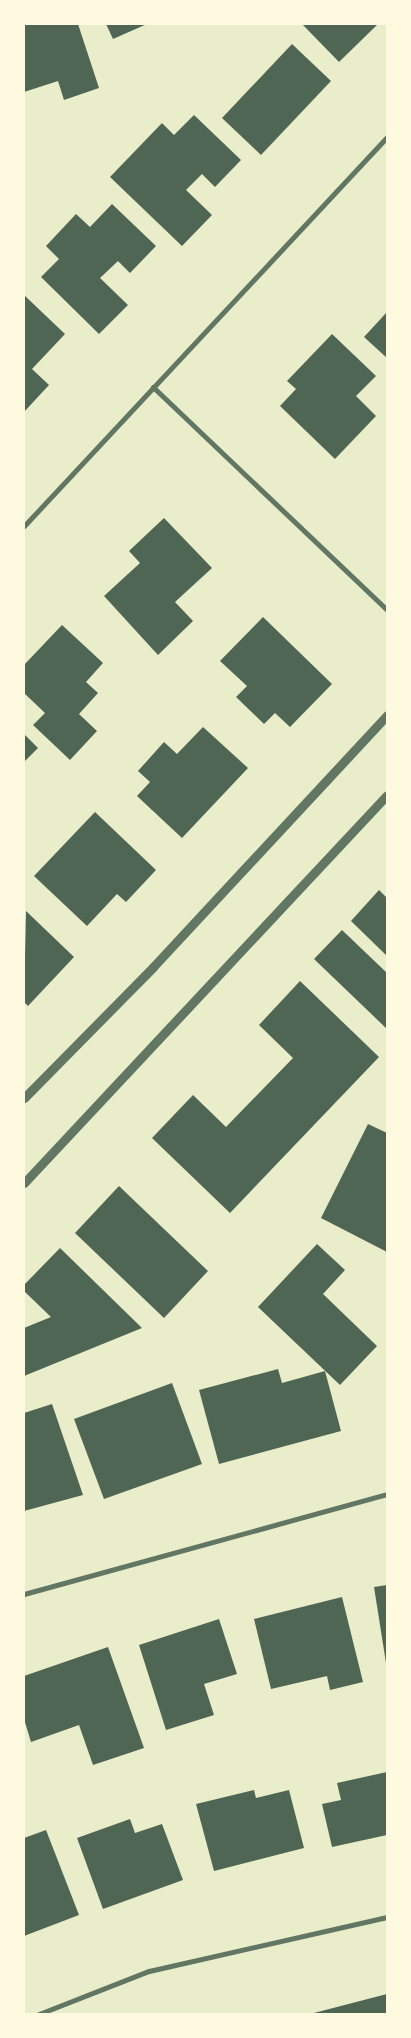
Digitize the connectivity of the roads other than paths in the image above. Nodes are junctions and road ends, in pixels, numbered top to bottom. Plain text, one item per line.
1 (387, 137) edge
2 (153, 387) junction
3 (24, 526) edge
4 (387, 610) edge
5 (387, 714) edge
6 (387, 795) edge
7 (24, 1098) edge
8 (24, 1183) edge
9 (387, 1494) edge
10 (24, 1594) edge
11 (387, 1917) edge
12 (39, 2014) edge

1 - 2 street
2 - 3 street
2 - 4 street
5 - 7 street
6 - 8 street
9 - 10 street
11 - 12 street

